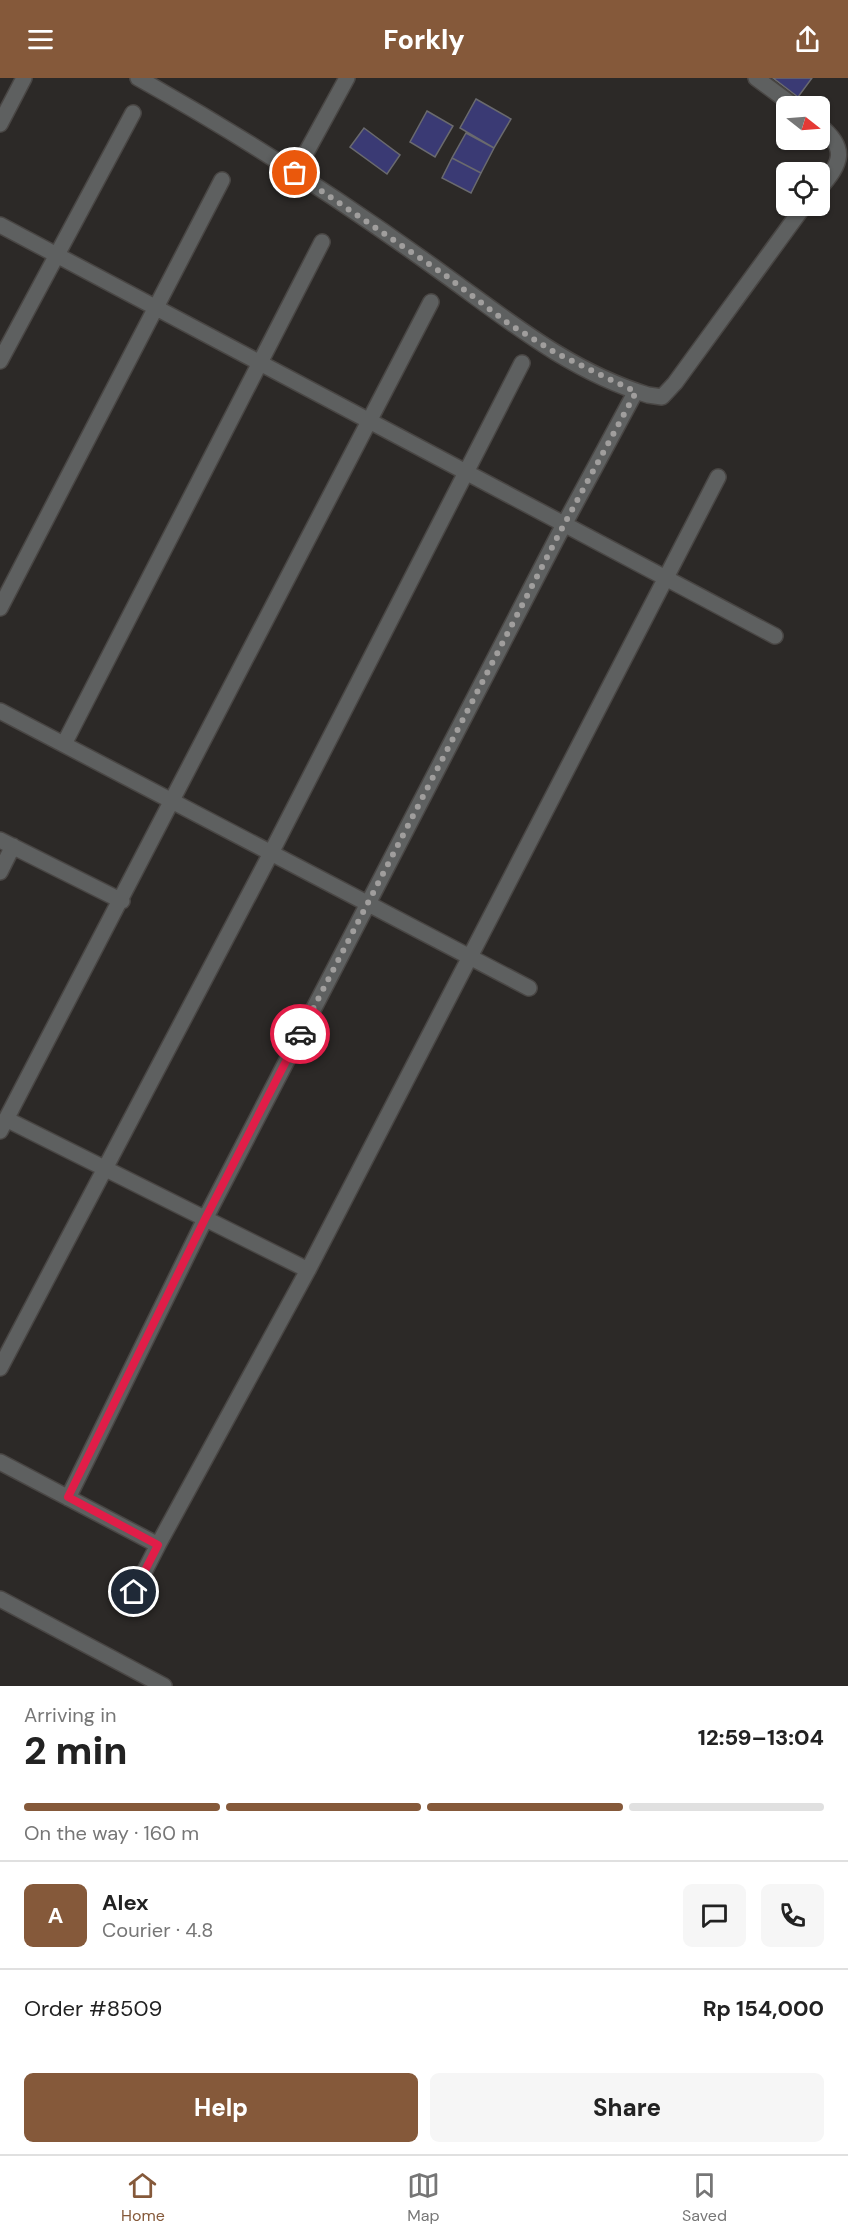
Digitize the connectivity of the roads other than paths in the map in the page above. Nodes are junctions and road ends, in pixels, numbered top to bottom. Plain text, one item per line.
1 (24, 78) edge
2 (138, 78) edge
3 (347, 78) edge
4 (756, 78) edge
5 (780, 96) edge
6 (133, 113) dead end
7 (0, 124) edge
8 (830, 135) edge
9 (295, 173) junction
10 (830, 174) edge
11 (222, 180) dead end
12 (797, 216) edge
13 (0, 225) edge
14 (322, 242) dead end
15 (55, 255) junction
16 (431, 302) dead end
17 (156, 308) junction
18 (0, 361) edge
19 (260, 363) junction
20 (522, 363) dead end
21 (636, 392) junction
22 (370, 421) junction
23 (466, 471) junction
24 (718, 477) dead end
25 (564, 523) junction
26 (666, 578) junction
27 (0, 608) edge
28 (775, 636) dead end
29 (0, 711) edge
30 (64, 744) junction
31 (174, 802) junction
32 (7, 843) edge
33 (271, 853) junction
34 (0, 872) edge
35 (122, 901) junction
36 (368, 904) junction
37 (470, 957) junction
38 (529, 988) dead end
39 (3, 1125) edge
40 (103, 1168) junction
41 (205, 1219) junction
42 (308, 1270) junction
43 (0, 1368) edge
44 (0, 1462) edge
45 (68, 1497) junction
46 (158, 1545) junction
47 (134, 1592) dead end
48 (0, 1599) edge
49 (164, 1686) edge

1 - 7 street
2 - 9 street
3 - 9 street
4 - 5 street
6 - 15 street
8 - 10 street
9 - 21 street
11 - 17 street
12 - 21 street
13 - 15 street
14 - 19 street
15 - 17 street
15 - 18 street
16 - 22 street
17 - 19 street
17 - 27 street
19 - 22 street
19 - 30 street
20 - 23 street
21 - 25 street
22 - 23 street
22 - 31 street
23 - 25 street
23 - 33 street
24 - 26 street
25 - 26 street
25 - 36 street
26 - 28 street
26 - 37 street
29 - 30 street
30 - 31 street
31 - 33 street
31 - 35 street
32 - 34 street
32 - 35 street
33 - 36 street
33 - 40 street
35 - 39 street
36 - 37 street
36 - 41 street
37 - 38 street
37 - 42 street
39 - 40 street
40 - 41 street
40 - 43 street
41 - 42 street
41 - 45 street
42 - 46 street
44 - 45 street
45 - 46 street
46 - 47 street
48 - 49 street

